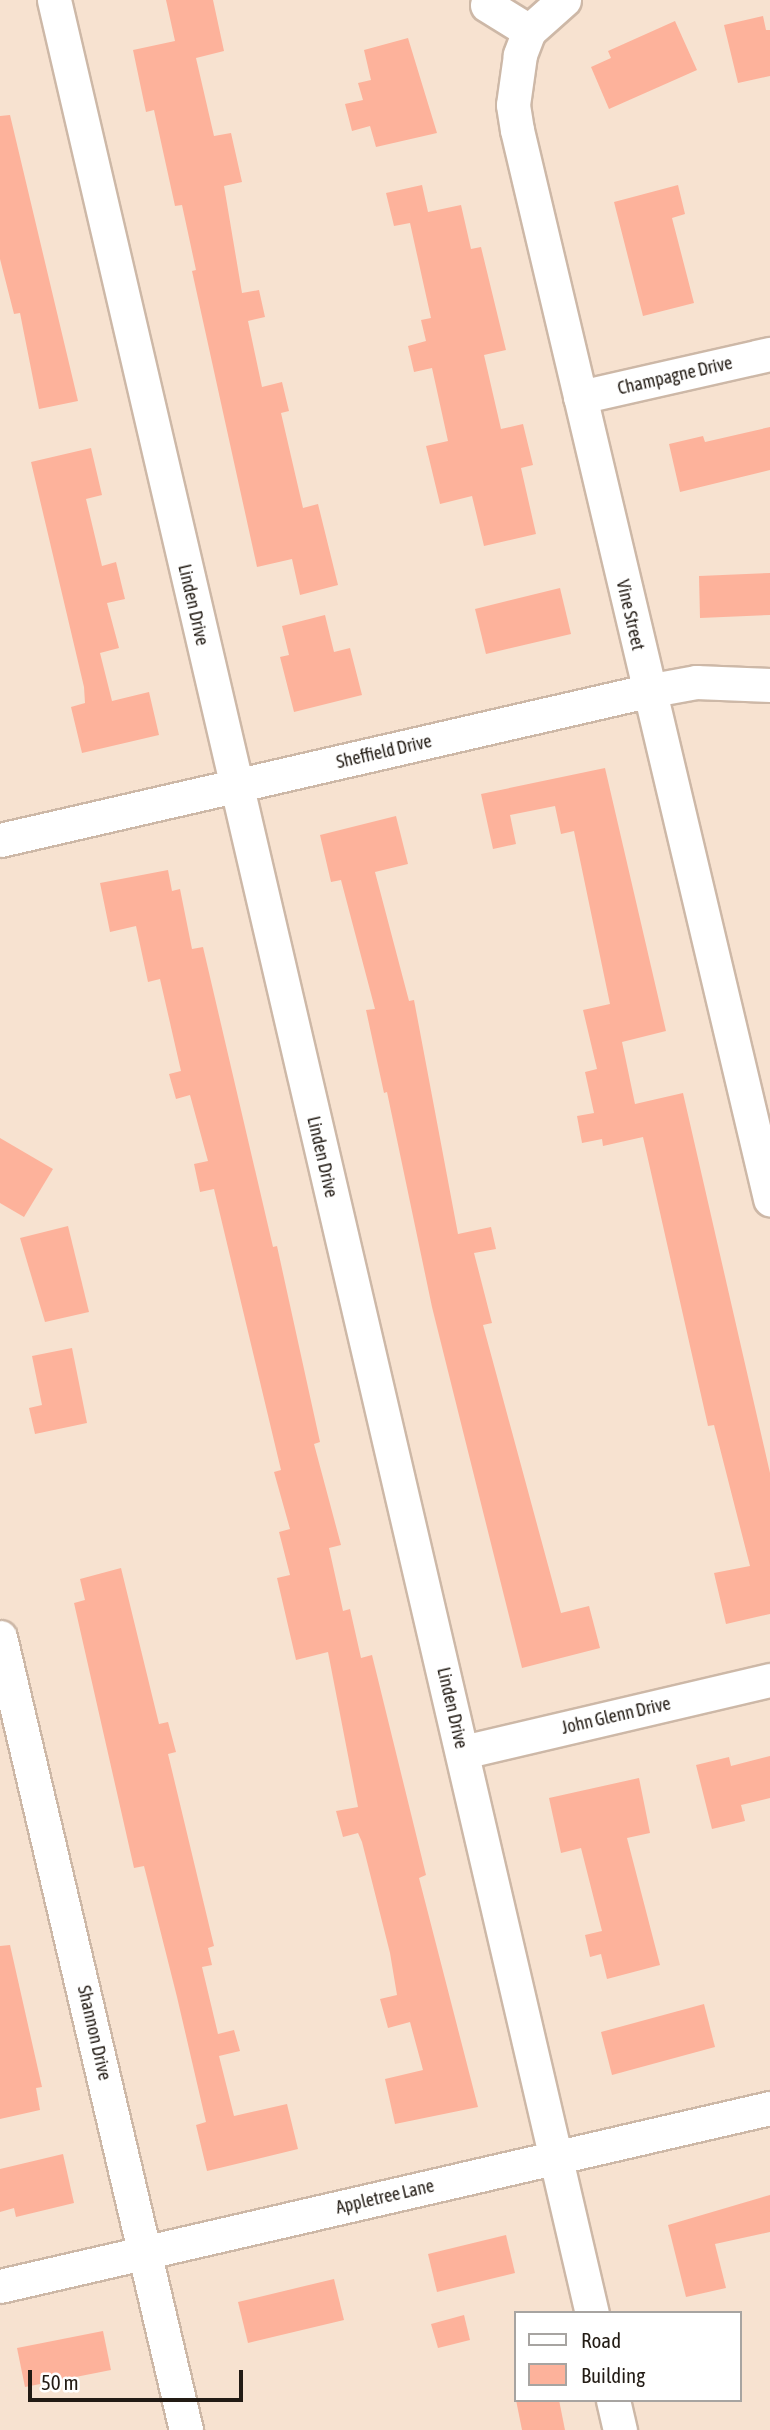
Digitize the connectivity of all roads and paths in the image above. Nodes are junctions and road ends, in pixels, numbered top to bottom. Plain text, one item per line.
1 (54, 0) edge
2 (564, 0) edge
3 (486, 5) dead end
4 (529, 31) junction
5 (770, 354) edge
6 (580, 397) junction
7 (770, 685) edge
8 (647, 691) junction
9 (234, 786) junction
10 (0, 840) edge
11 (770, 1199) edge
12 (0, 1637) edge
13 (770, 1680) edge
14 (463, 1752) junction
15 (770, 2108) edge
16 (556, 2157) junction
17 (146, 2252) junction
18 (0, 2286) edge
19 (592, 2311) edge
20 (613, 2402) edge
21 (186, 2430) edge
22 (620, 2430) edge

1 - 9 street, Linden Drive
2 - 4 street
3 - 4 street
4 - 6 street, Vine Street
5 - 6 street, Champagne Drive
6 - 8 street, Vine Street
7 - 8 street, Sheffield Drive
8 - 9 street, Sheffield Drive
8 - 11 street, Vine Street
9 - 10 street, Sheffield Drive
9 - 14 street, Linden Drive
12 - 17 street, Shannon Drive
13 - 14 street, John Glenn Drive
14 - 16 street, Linden Drive
15 - 16 street, Appletree Lane
16 - 17 street, Appletree Lane
16 - 19 street, Linden Drive
17 - 18 street, Appletree Lane
17 - 21 street, Shannon Drive
20 - 22 street

